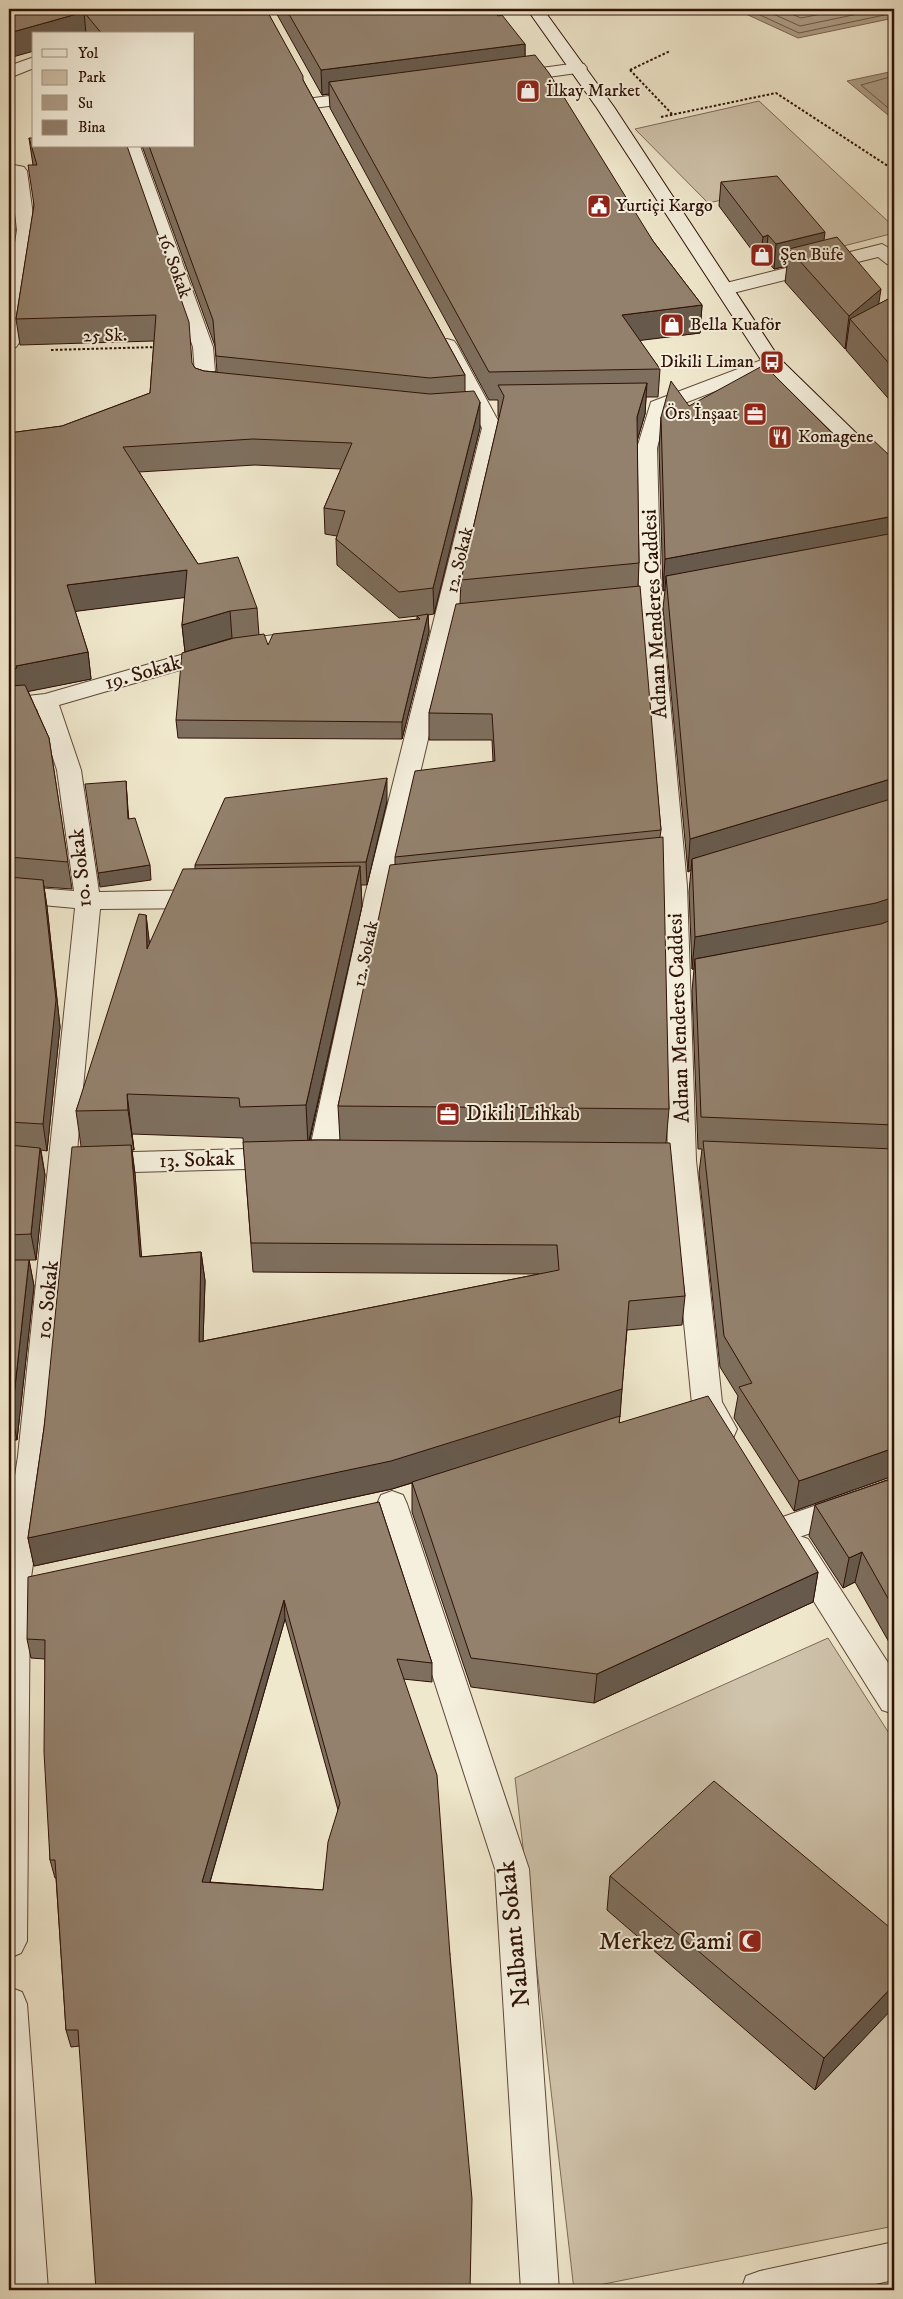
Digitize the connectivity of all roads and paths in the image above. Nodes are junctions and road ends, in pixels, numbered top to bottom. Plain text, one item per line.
1 (535, 9) edge
2 (578, 68) junction
3 (630, 70) dead end
4 (500, 78) edge
5 (305, 85) edge
6 (382, 94) edge
7 (314, 103) junction
8 (672, 115) junction
9 (324, 120) edge
10 (618, 127) junction
11 (133, 148) edge
12 (14, 170) edge
13 (894, 170) edge
14 (894, 260) edge
15 (725, 289) junction
16 (439, 330) edge
17 (9, 343) edge
18 (203, 347) junction
19 (48, 350) dead end
20 (772, 362) junction
21 (245, 393) edge
22 (894, 482) edge
23 (330, 635) edge
24 (46, 701) junction
25 (9, 705) edge
26 (9, 894) edge
27 (233, 898) edge
28 (88, 901) junction
29 (322, 1157) junction
30 (351, 1157) edge
31 (653, 1160) edge
32 (682, 1160) junction
33 (711, 1162) edge
34 (50, 1163) junction
35 (733, 1446) edge
36 (21, 1454) edge
37 (894, 1490) edge
38 (392, 1503) dead end
39 (43, 1578) edge
40 (14, 1584) junction
41 (11, 1684) edge
42 (894, 1700) edge
43 (9, 1941) edge
44 (9, 2004) edge
45 (894, 2260) edge
46 (29, 2290) edge
47 (540, 2290) edge
48 (760, 2290) edge

1 - 2 street
2 - 4 street
2 - 10 street
3 - 8 path
5 - 7 street
6 - 7 street
7 - 9 street
8 - 10 path
8 - 13 path
10 - 15 street
11 - 18 street, 16. Sokak
12 - 17 street
14 - 15 street
15 - 20 street
16 - 29 street, 12. Sokak
18 - 19 path, 25 Sk.
18 - 21 street, 16. Sokak
20 - 22 street
20 - 32 street, Adnan Menderes Caddesi
23 - 24 street, 19. Sokak
24 - 25 street
24 - 28 street, 10. Sokak
26 - 28 street
27 - 28 street
28 - 34 street, 10. Sokak
29 - 30 street, 13. Sokak
29 - 34 street, 13. Sokak
31 - 32 street
32 - 33 street
32 - 35 street, Adnan Menderes Caddesi
34 - 36 street, 10. Sokak
36 - 40 street, 10. Sokak
37 - 42 street
38 - 47 street, Nalbant Sokak
39 - 40 street
40 - 41 street, 10. Sokak
41 - 43 street, 10. Sokak
44 - 46 street
45 - 48 street

